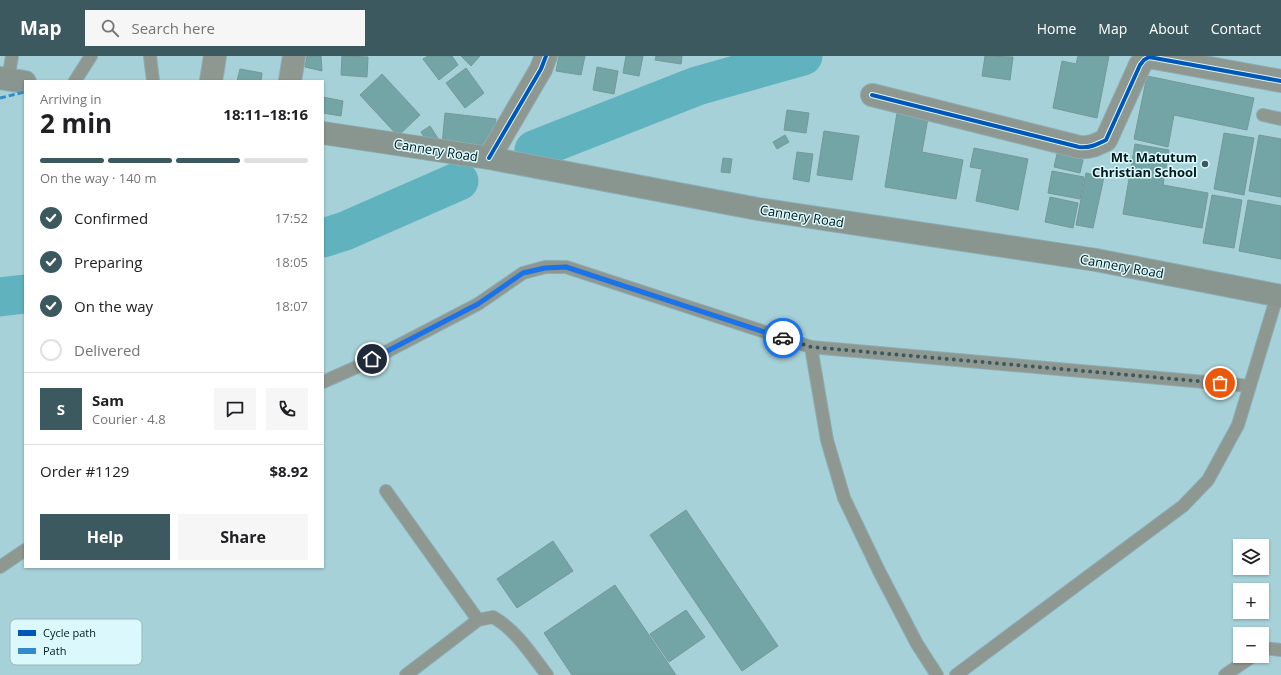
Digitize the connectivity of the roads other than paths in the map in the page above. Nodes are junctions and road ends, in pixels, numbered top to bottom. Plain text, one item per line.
1 (12, 56) edge
2 (91, 56) edge
3 (150, 56) edge
4 (215, 56) edge
5 (294, 56) edge
6 (546, 56) edge
7 (11, 79) edge
8 (76, 80) edge
9 (153, 80) edge
10 (210, 80) edge
11 (290, 80) edge
12 (1281, 81) edge
13 (872, 95) dead end
14 (1263, 114) dead end
15 (1281, 119) edge
16 (324, 133) edge
17 (489, 158) junction
18 (1279, 296) edge
19 (811, 347) junction
20 (324, 382) edge
21 (1250, 386) junction
22 (386, 491) dead end
23 (24, 551) edge
24 (0, 567) edge
25 (478, 620) junction
26 (1269, 649) edge
27 (1281, 650) edge
28 (1243, 663) edge
29 (406, 675) edge
30 (547, 675) edge
31 (938, 675) edge
32 (956, 675) edge
33 (1225, 675) edge

1 - 7 lane
2 - 8 lane
3 - 9 lane
4 - 10 street
5 - 11 street
6 - 17 street
12 - 13 street
14 - 15 lane
16 - 17 main road, Cannery Road
17 - 18 main road, Cannery Road
18 - 21 lane
19 - 20 lane
19 - 21 lane
19 - 31 lane
21 - 32 lane
22 - 25 lane
23 - 24 lane
25 - 29 lane
25 - 30 lane
26 - 27 lane
28 - 33 lane

